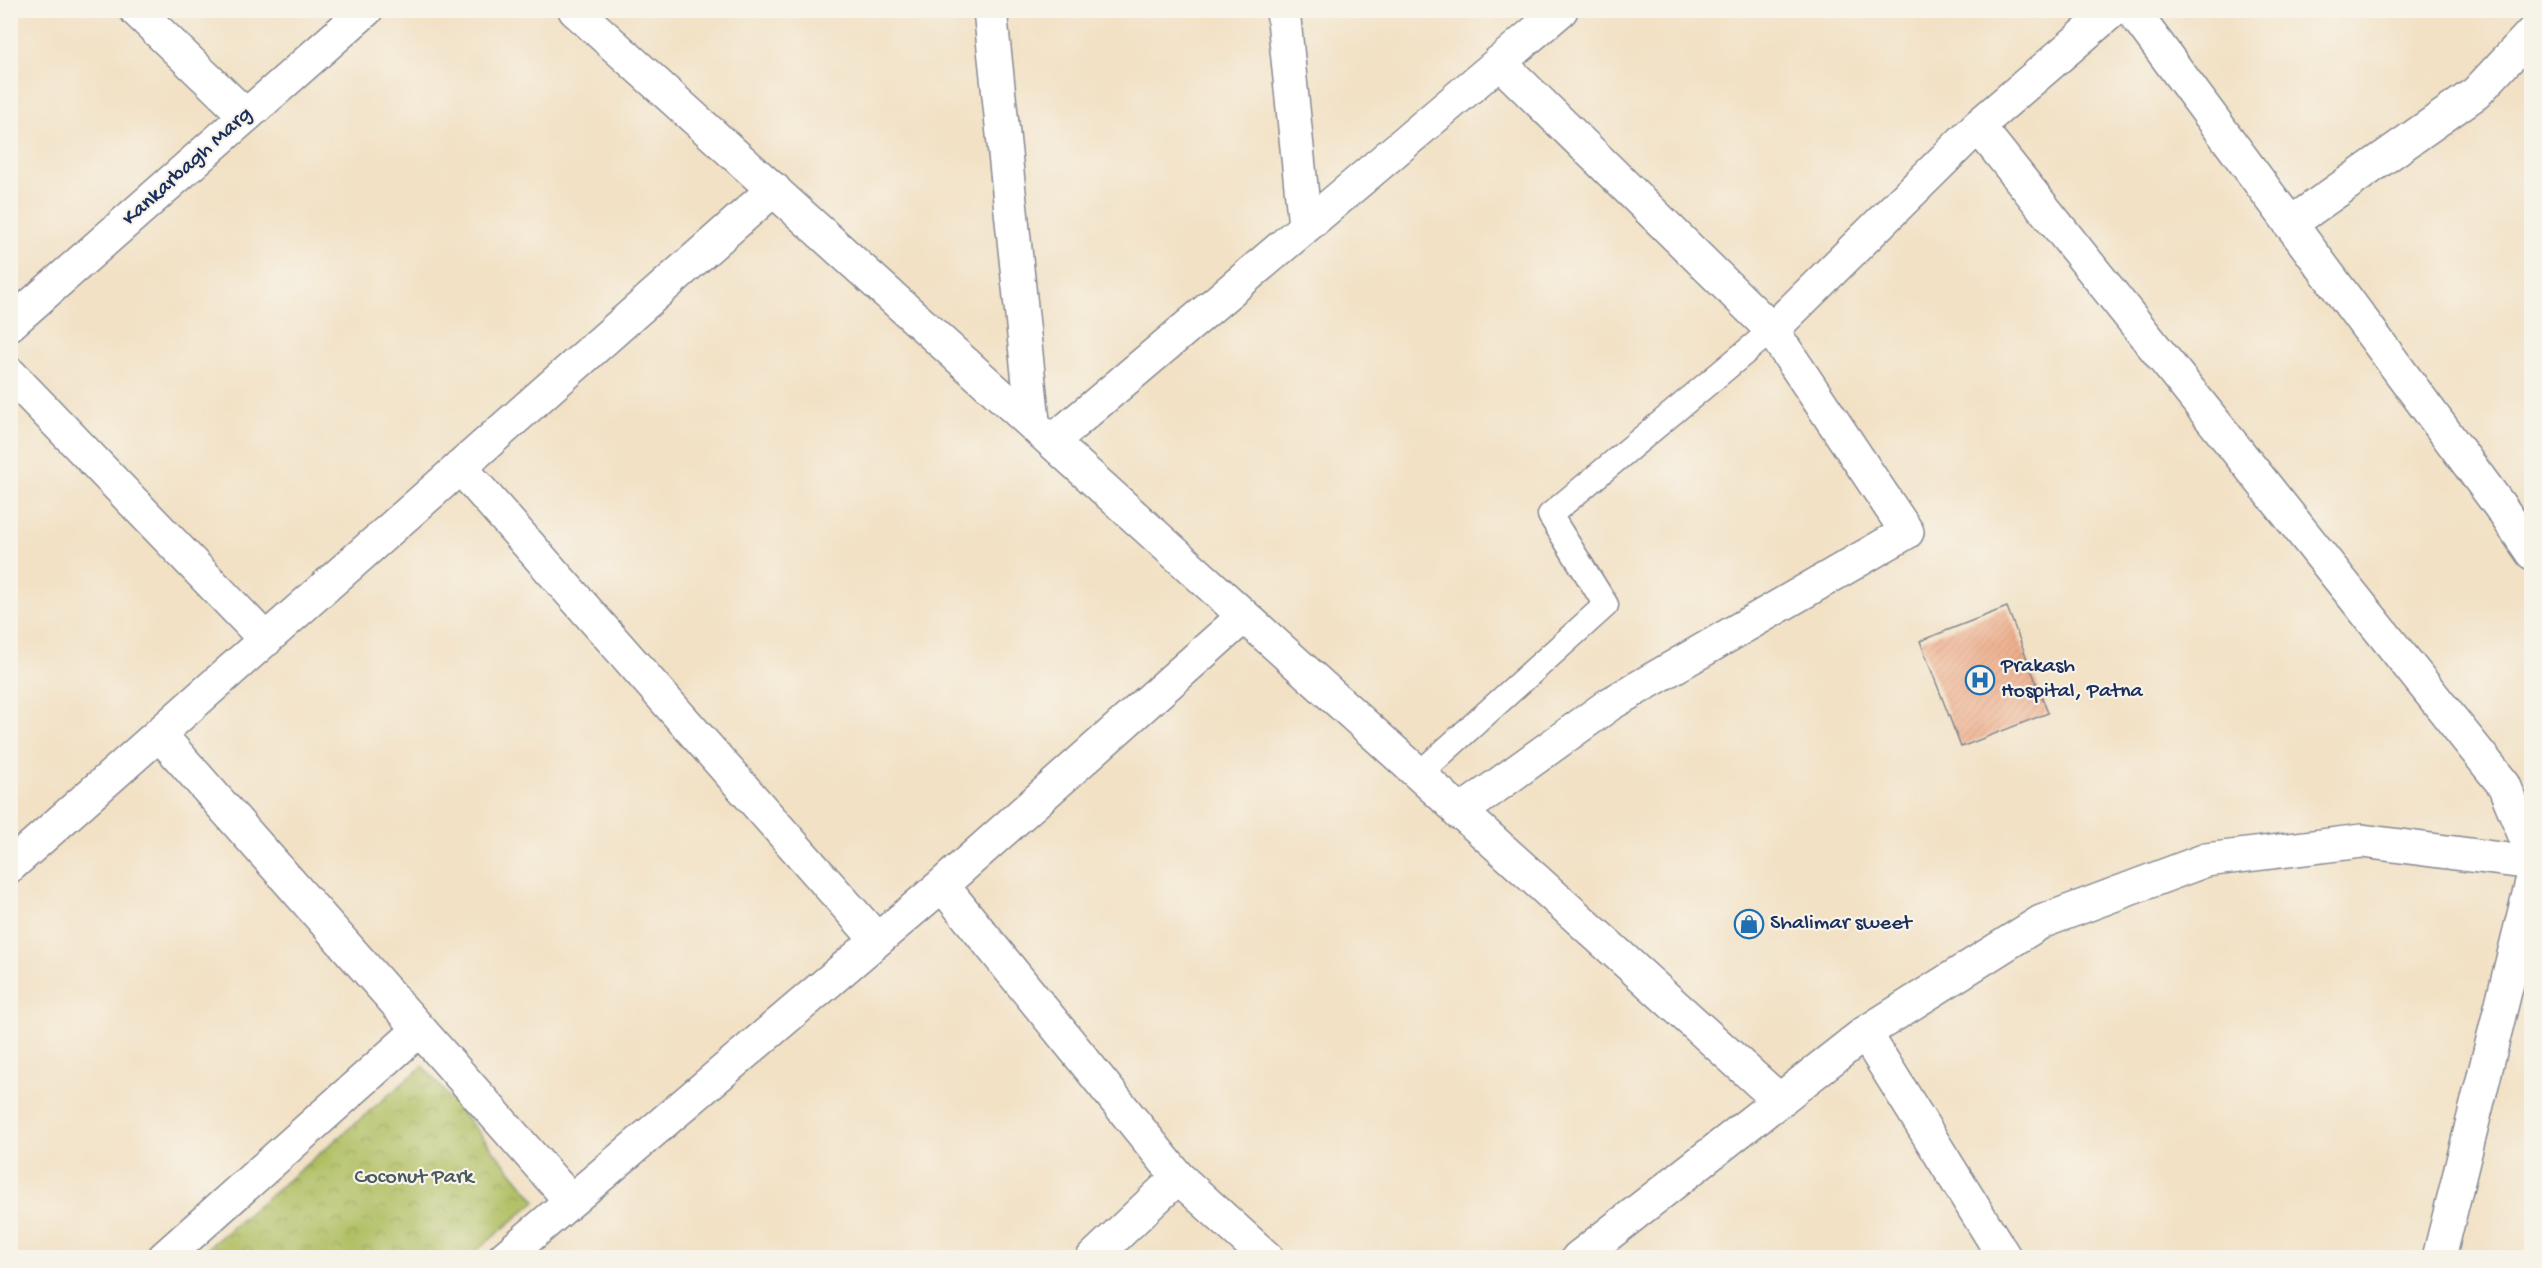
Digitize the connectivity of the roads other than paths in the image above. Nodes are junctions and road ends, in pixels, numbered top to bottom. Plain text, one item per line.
1 (136, 10) edge
2 (366, 10) edge
3 (575, 10) edge
4 (990, 10) edge
5 (1283, 10) edge
6 (1561, 10) edge
7 (2113, 10) edge
8 (2132, 10) edge
9 (2522, 10) edge
10 (2532, 23) edge
11 (2532, 33) edge
12 (1499, 62) junction
13 (246, 116) junction
14 (1978, 126) junction
15 (774, 189) junction
16 (2290, 224) junction
17 (1305, 226) junction
18 (10, 324) edge
19 (1772, 330) junction
20 (10, 374) edge
21 (1044, 431) junction
22 (460, 467) junction
23 (2532, 553) edge
24 (1243, 617) junction
25 (266, 640) junction
26 (160, 735) junction
27 (1418, 775) junction
28 (1459, 813) junction
29 (2532, 853) edge
30 (2532, 863) edge
31 (10, 866) edge
32 (2532, 882) edge
33 (942, 885) junction
34 (877, 940) junction
35 (419, 1030) junction
36 (1865, 1033) junction
37 (1779, 1101) junction
38 (1178, 1176) junction
39 (571, 1201) junction
40 (164, 1257) edge
41 (504, 1257) edge
42 (1094, 1257) edge
43 (1267, 1257) edge
44 (1578, 1257) edge
45 (2005, 1257) edge
46 (2439, 1257) edge

1 - 13 street
2 - 13 street, Kankarbagh Marg
3 - 15 street
4 - 21 street
5 - 17 street
6 - 12 street
7 - 14 street
8 - 16 street
9 - 10 street
11 - 16 street
12 - 17 street
12 - 19 street
13 - 18 street, Kankarbagh Marg
14 - 19 street
14 - 29 street
15 - 21 street
15 - 22 street
16 - 23 street
17 - 21 street
19 - 27 lane
19 - 28 street
20 - 25 street
21 - 24 street
22 - 25 street
22 - 34 street
24 - 27 street
24 - 33 street
25 - 26 street
26 - 31 street
26 - 35 street
27 - 28 street
28 - 37 street
30 - 36 street
32 - 46 street
33 - 34 street
33 - 38 street
34 - 39 street
35 - 39 street
35 - 40 street
36 - 37 street
36 - 45 street
37 - 44 street
38 - 42 street
38 - 43 street
39 - 41 street

